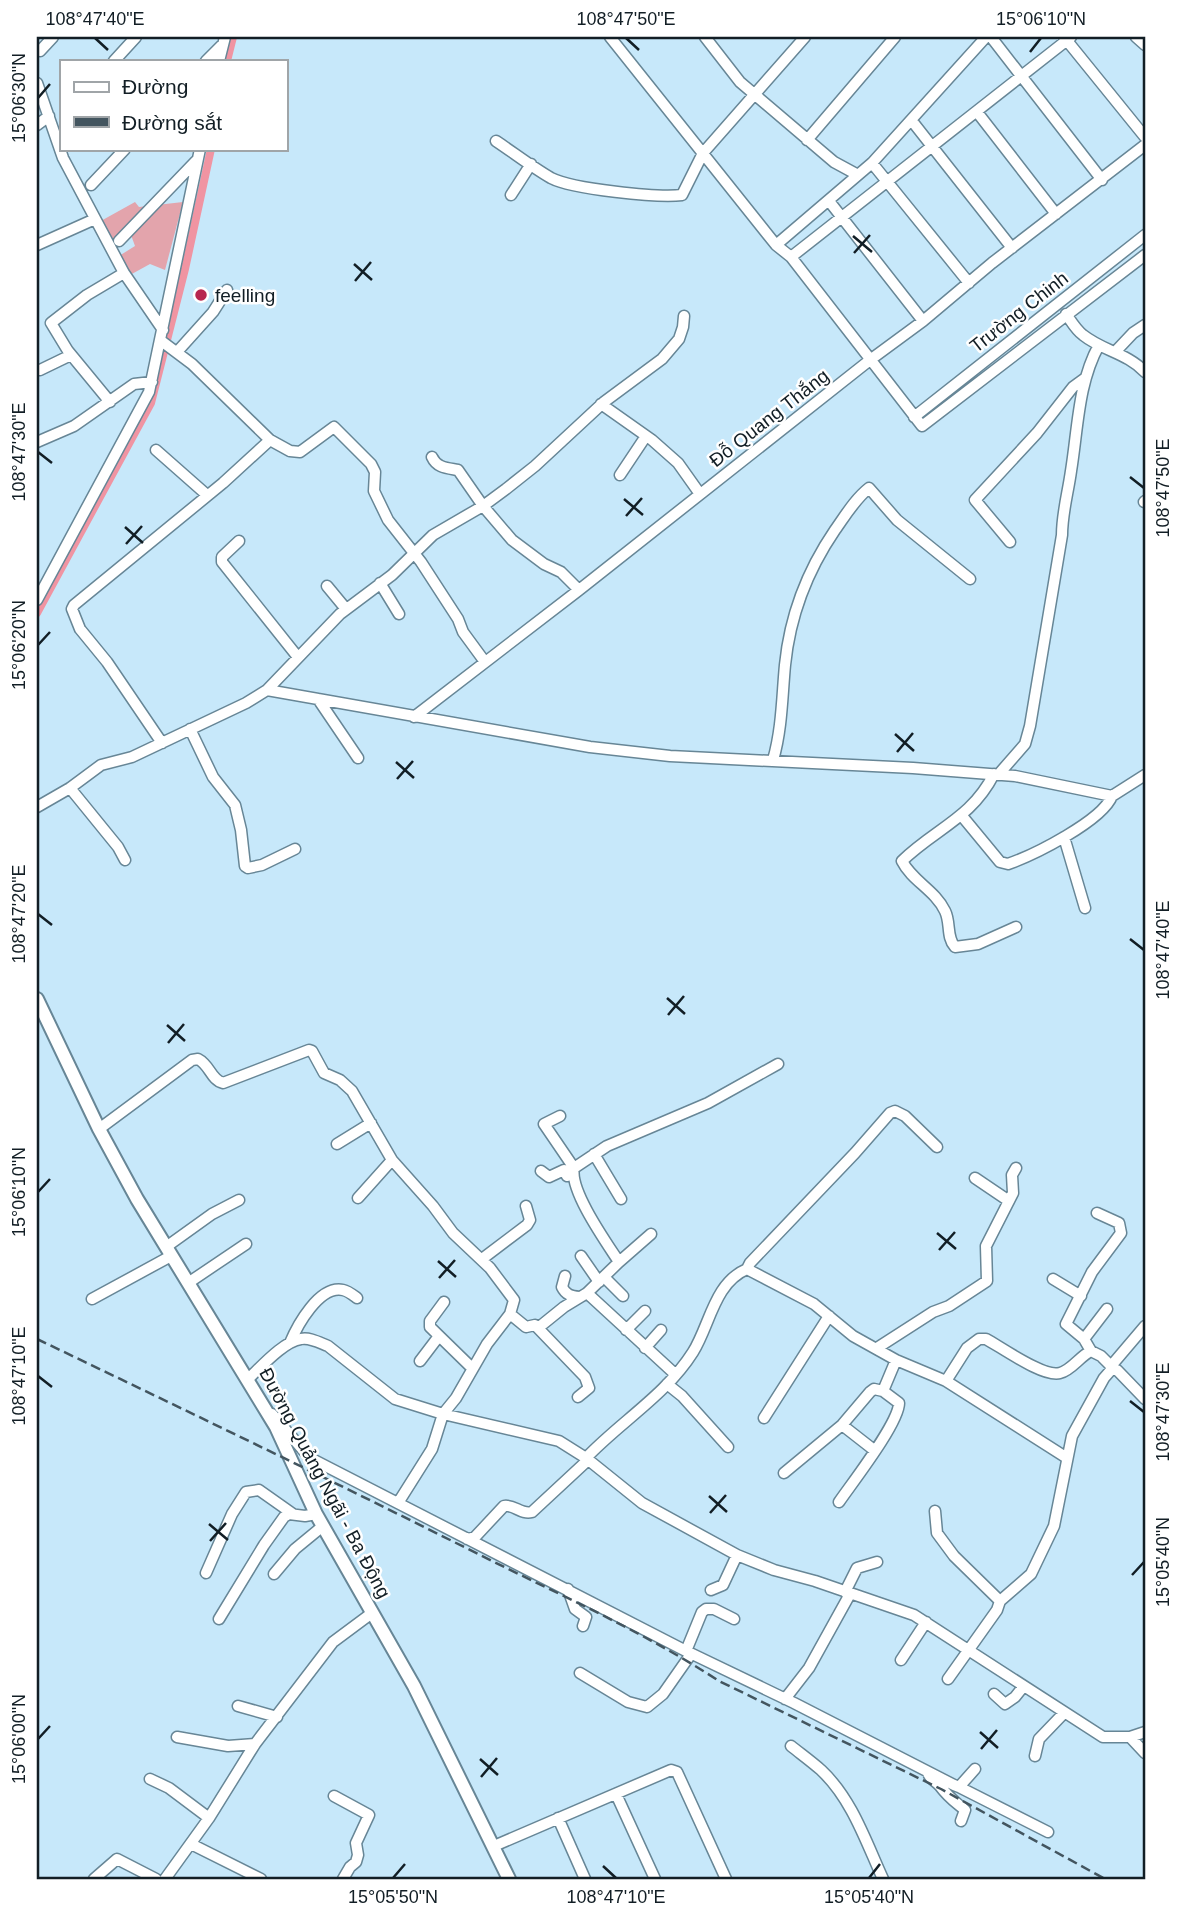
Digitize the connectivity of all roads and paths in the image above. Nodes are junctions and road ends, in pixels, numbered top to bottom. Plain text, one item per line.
1 (53, 37) edge
2 (136, 37) edge
3 (610, 37) edge
4 (705, 37) edge
5 (805, 37) edge
6 (895, 37) edge
7 (988, 37) edge
8 (1136, 37) edge
9 (1067, 38) edge
10 (224, 40) edge
11 (1145, 45) edge
12 (40, 51) dead end
13 (115, 60) edge
14 (207, 60) edge
15 (219, 60) edge
16 (1021, 76) junction
17 (37, 83) edge
18 (756, 94) junction
19 (977, 112) junction
20 (48, 116) junction
21 (912, 121) junction
22 (37, 125) edge
23 (1145, 137) edge
24 (807, 140) junction
25 (496, 141) dead end
26 (932, 145) junction
27 (1145, 145) edge
28 (60, 150) edge
29 (60, 150) edge
30 (124, 150) edge
31 (703, 153) junction
32 (199, 154) edge
33 (872, 163) junction
34 (531, 164) junction
35 (858, 175) junction
36 (1102, 180) junction
37 (887, 181) junction
38 (90, 185) dead end
39 (511, 195) dead end
40 (829, 201) junction
41 (1056, 214) junction
42 (842, 216) junction
43 (95, 219) junction
44 (1145, 235) edge
45 (119, 241) dead end
46 (37, 246) edge
47 (776, 246) junction
48 (1012, 248) junction
49 (1145, 255) edge
50 (791, 257) junction
51 (124, 273) junction
52 (969, 283) junction
53 (227, 290) dead end
54 (1066, 314) junction
55 (684, 316) dead end
56 (923, 321) junction
57 (1145, 325) edge
58 (167, 343) junction
59 (1099, 345) junction
60 (1116, 351) junction
61 (71, 355) junction
62 (870, 360) junction
63 (40, 370) dead end
64 (1145, 372) edge
65 (1084, 379) junction
66 (152, 382) junction
67 (110, 402) junction
68 (601, 404) junction
69 (914, 418) junction
70 (646, 436) junction
71 (270, 440) junction
72 (37, 442) edge
73 (156, 450) dead end
74 (432, 457) dead end
75 (620, 475) dead end
76 (207, 495) junction
77 (700, 495) junction
78 (484, 506) junction
79 (239, 541) dead end
80 (1010, 542) dead end
81 (414, 554) junction
82 (970, 579) dead end
83 (380, 583) junction
84 (327, 586) dead end
85 (579, 590) junction
86 (37, 600) edge
87 (346, 609) junction
88 (399, 614) dead end
89 (297, 656) junction
90 (485, 662) junction
91 (267, 690) junction
92 (318, 699) junction
93 (414, 717) junction
94 (190, 729) junction
95 (162, 743) junction
96 (358, 758) dead end
97 (773, 761) junction
98 (996, 775) junction
99 (1145, 775) edge
100 (70, 788) junction
101 (1112, 796) junction
102 (37, 807) edge
103 (962, 817) junction
104 (1064, 837) junction
105 (295, 849) dead end
106 (125, 860) dead end
107 (1084, 908) dead end
108 (1016, 927) dead end
109 (37, 999) edge
110 (778, 1064) dead end
111 (560, 1116) dead end
112 (371, 1123) junction
113 (99, 1129) junction
114 (337, 1144) dead end
115 (937, 1147) dead end
116 (594, 1154) junction
117 (392, 1160) junction
118 (1016, 1168) dead end
119 (573, 1170) junction
120 (541, 1171) dead end
121 (975, 1178) dead end
122 (358, 1198) dead end
123 (621, 1199) dead end
124 (239, 1200) dead end
125 (1009, 1201) junction
126 (526, 1206) dead end
127 (1097, 1213) dead end
128 (651, 1234) dead end
129 (246, 1244) dead end
130 (168, 1252) junction
131 (581, 1256) dead end
132 (482, 1259) junction
133 (618, 1262) junction
134 (747, 1269) junction
135 (565, 1276) dead end
136 (1053, 1279) dead end
137 (601, 1280) junction
138 (188, 1283) junction
139 (583, 1295) junction
140 (623, 1296) dead end
141 (1082, 1296) junction
142 (358, 1298) dead end
143 (92, 1299) dead end
144 (444, 1302) dead end
145 (1107, 1309) dead end
146 (645, 1311) dead end
147 (510, 1314) junction
148 (829, 1315) junction
149 (1145, 1326) edge
150 (538, 1328) junction
151 (626, 1330) junction
152 (661, 1330) dead end
153 (439, 1336) junction
154 (1084, 1339) junction
155 (289, 1343) junction
156 (645, 1348) junction
157 (877, 1349) junction
158 (1091, 1351) junction
159 (896, 1360) junction
160 (420, 1361) dead end
161 (472, 1368) junction
162 (1113, 1368) junction
163 (675, 1374) junction
164 (248, 1380) junction
165 (946, 1381) junction
166 (667, 1384) junction
167 (883, 1391) junction
168 (578, 1397) dead end
169 (1145, 1399) edge
170 (263, 1407) junction
171 (443, 1414) junction
172 (764, 1418) dead end
173 (842, 1425) junction
174 (728, 1447) dead end
175 (874, 1450) junction
176 (1067, 1458) junction
177 (587, 1459) junction
178 (784, 1473) dead end
179 (839, 1502) dead end
180 (397, 1503) junction
181 (935, 1511) dead end
182 (293, 1514) junction
183 (320, 1520) junction
184 (467, 1539) junction
185 (737, 1555) junction
186 (877, 1562) dead end
187 (206, 1573) dead end
188 (274, 1574) dead end
189 (568, 1589) junction
190 (711, 1590) dead end
191 (847, 1593) junction
192 (1000, 1601) junction
193 (372, 1612) junction
194 (219, 1619) dead end
195 (734, 1619) dead end
196 (926, 1622) junction
197 (583, 1626) dead end
198 (968, 1650) junction
199 (688, 1652) junction
200 (901, 1660) dead end
201 (580, 1674) dead end
202 (948, 1679) dead end
203 (1023, 1686) junction
204 (994, 1694) dead end
205 (785, 1699) junction
206 (238, 1706) dead end
207 (1064, 1713) junction
208 (277, 1717) junction
209 (1145, 1732) edge
210 (177, 1737) dead end
211 (1130, 1737) junction
212 (255, 1744) junction
213 (791, 1746) dead end
214 (1145, 1752) edge
215 (1035, 1756) dead end
216 (975, 1769) dead end
217 (928, 1772) junction
218 (150, 1779) dead end
219 (959, 1787) junction
220 (616, 1794) junction
221 (334, 1796) dead end
222 (209, 1818) junction
223 (558, 1818) junction
224 (961, 1821) dead end
225 (1048, 1832) dead end
226 (191, 1844) junction
227 (494, 1846) junction
228 (94, 1879) edge
229 (156, 1879) edge
230 (165, 1879) edge
231 (261, 1879) edge
232 (343, 1879) edge
233 (509, 1879) edge
234 (585, 1879) edge
235 (655, 1879) edge
236 (726, 1879) edge
237 (883, 1879) edge

1 - 12 street
2 - 13 street
3 - 31 street
4 - 18 street
5 - 18 street
6 - 24 street
7 - 16 street
7 - 21 street
8 - 11 street
9 - 16 street
9 - 23 street
10 - 14 street
10 - 15 street
16 - 19 street
16 - 36 street
17 - 20 street
18 - 24 street
18 - 31 street
19 - 26 street
19 - 41 street
20 - 22 street
20 - 29 street
21 - 26 street
21 - 33 street
24 - 35 street
25 - 34 street
26 - 37 street
26 - 48 street
27 - 36 street, Đỗ Quang Thắng
28 - 43 street
30 - 38 street
31 - 34 street
31 - 47 street
32 - 45 street
32 - 58 street
33 - 35 street
33 - 37 street
34 - 39 street
35 - 40 street
36 - 41 street, Đỗ Quang Thắng
37 - 42 street
37 - 52 street
40 - 42 street
40 - 47 street
41 - 48 street, Đỗ Quang Thắng
42 - 50 street
42 - 56 street
43 - 46 street
43 - 51 street
44 - 69 street, Trường Chinh
47 - 50 street
48 - 52 street, Đỗ Quang Thắng
49 - 54 street, Trường Chinh
50 - 62 street
51 - 58 street
51 - 61 street
52 - 56 street, Đỗ Quang Thắng
53 - 58 street
54 - 59 street
54 - 69 street, Trường Chinh
55 - 68 street
56 - 62 street, Đỗ Quang Thắng
57 - 60 street
58 - 66 street
58 - 71 street
59 - 60 street
59 - 65 street
60 - 64 street
61 - 63 street
61 - 67 street
62 - 69 street
62 - 77 street, Đỗ Quang Thắng
65 - 80 street
65 - 98 street
66 - 67 street
66 - 86 street
67 - 72 street
68 - 70 street
68 - 78 street
70 - 75 street
70 - 77 street
71 - 76 street
71 - 81 street
73 - 76 street
74 - 78 street
76 - 95 street
77 - 85 street, Đỗ Quang Thắng
78 - 81 street
78 - 85 street
79 - 89 street
81 - 83 street
81 - 90 street
82 - 97 street
83 - 87 street
83 - 88 street
84 - 87 street
85 - 90 street, Đỗ Quang Thắng
87 - 89 street
89 - 91 street
90 - 93 street, Đỗ Quang Thắng
91 - 92 street
91 - 94 street
92 - 93 street
92 - 96 street
93 - 97 street
94 - 95 street
94 - 105 street
95 - 100 street
97 - 98 street
98 - 101 street
98 - 103 street
99 - 101 street
100 - 102 street
100 - 106 street
101 - 104 street
103 - 104 street
103 - 108 street
104 - 107 street
109 - 113 main road, Đường Quảng Ngãi - Ba Động
110 - 116 street
111 - 119 street
112 - 113 street
112 - 114 street
112 - 117 street
113 - 130 main road, Đường Quảng Ngãi - Ba Động
115 - 134 street
116 - 119 street
116 - 123 street
117 - 122 street
117 - 132 street
118 - 125 street
119 - 120 street
119 - 133 street
121 - 125 street
124 - 130 street
125 - 157 street
126 - 132 street
127 - 141 street
128 - 133 street
129 - 138 street
130 - 138 main road, Đường Quảng Ngãi - Ba Động
130 - 143 street
131 - 137 street
132 - 147 street
133 - 137 street
134 - 148 street
134 - 163 street
135 - 139 street
136 - 141 street
137 - 139 street
137 - 140 street
138 - 164 main road, Đường Quảng Ngãi - Ba Động
139 - 150 street
139 - 151 street
141 - 154 street
142 - 155 street
144 - 153 street
145 - 154 street
146 - 151 street
147 - 150 street
147 - 161 street
148 - 157 street
148 - 172 street
149 - 162 street
150 - 168 street
151 - 156 street
152 - 156 street
153 - 160 street
153 - 161 street
154 - 158 street
155 - 164 street
155 - 171 street
156 - 163 street
157 - 159 street
158 - 162 street
158 - 165 street
159 - 165 street
159 - 167 street
161 - 171 street
162 - 169 street
162 - 176 street
163 - 166 street
164 - 170 main road, Đường Quảng Ngãi - Ba Động
165 - 176 street
166 - 174 street
166 - 177 street
167 - 173 street
167 - 175 street
170 - 180 street
170 - 183 main road, Đường Quảng Ngãi - Ba Động
171 - 177 street
171 - 180 street
173 - 175 street
173 - 178 street
175 - 179 street
176 - 192 street
177 - 184 street
177 - 185 street
180 - 184 street
181 - 192 street
182 - 183 street
182 - 187 street
182 - 194 street
183 - 188 street
183 - 193 main road, Đường Quảng Ngãi - Ba Động
184 - 189 street
185 - 190 street
185 - 191 street
186 - 191 street
189 - 197 street
189 - 199 street
191 - 196 street
191 - 205 street
192 - 198 street
193 - 208 street
193 - 227 main road, Đường Quảng Ngãi - Ba Động
195 - 199 street
196 - 198 street
196 - 200 street
198 - 202 street
198 - 203 street
199 - 201 street
199 - 205 street
203 - 204 street
203 - 207 street
205 - 217 street
206 - 208 street
207 - 211 street
207 - 215 street
208 - 212 street
209 - 211 street
210 - 212 street
211 - 214 street
212 - 222 street
213 - 237 street
216 - 219 street
217 - 219 street
217 - 224 street
218 - 222 street
219 - 225 street
220 - 223 street
220 - 235 street
220 - 236 street
221 - 232 street
222 - 226 street
223 - 227 street
223 - 234 street
226 - 230 street
226 - 231 street
227 - 233 main road, Đường Quảng Ngãi - Ba Động
228 - 229 street

